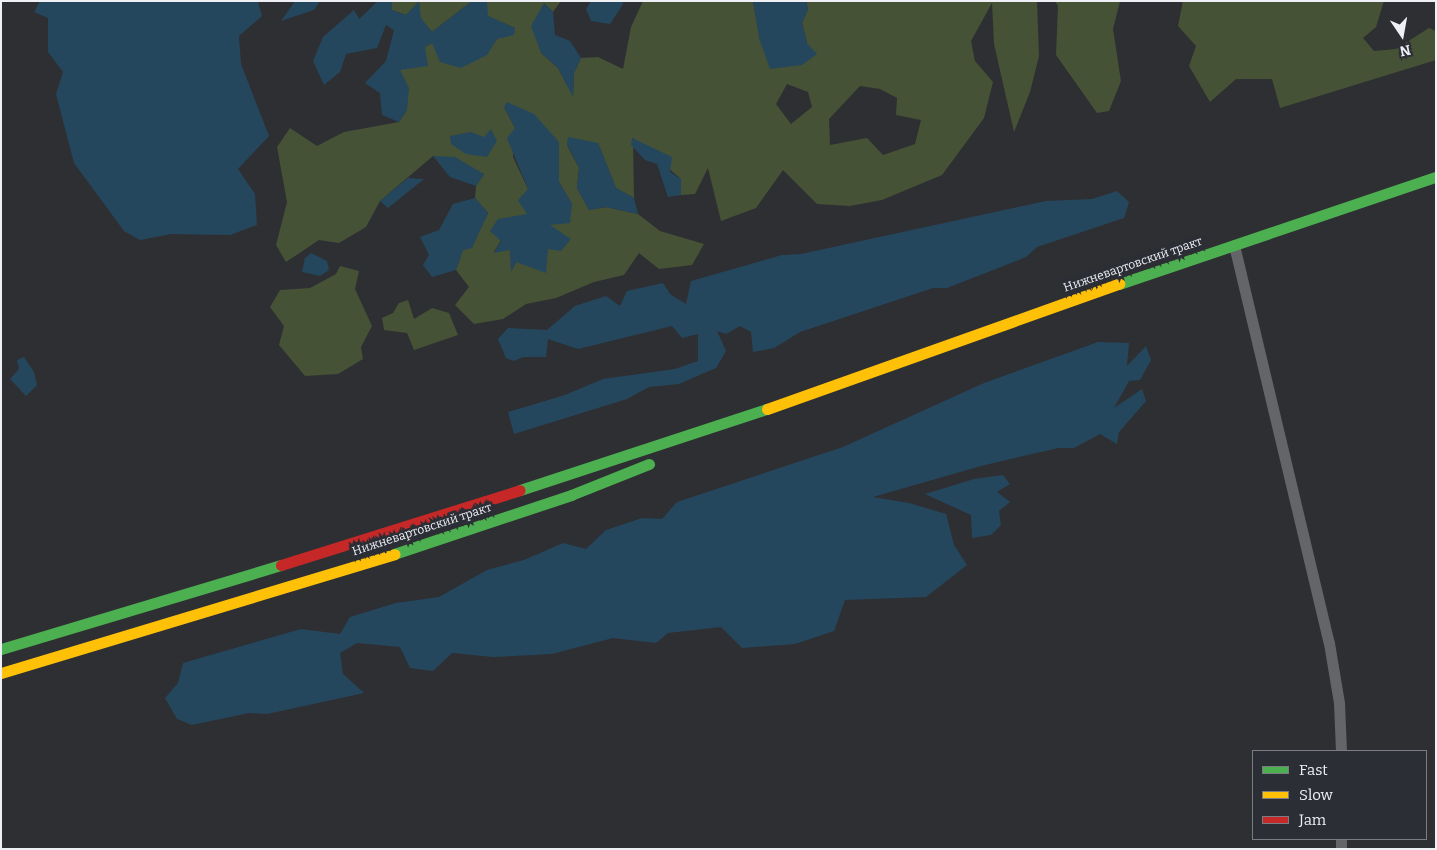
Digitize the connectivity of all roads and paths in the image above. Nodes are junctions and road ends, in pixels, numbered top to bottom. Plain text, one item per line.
1 (1436, 177) edge
2 (1234, 245) junction
3 (842, 385) junction
4 (692, 447) dead end
5 (665, 458) dead end
6 (202, 590) junction
7 (40, 624) dead end
8 (1, 649) edge
9 (1, 673) edge
10 (1341, 750) edge

1 - 2 main road, Нижневартовский тракт
2 - 3 main road, Нижневартовский тракт
2 - 10 lane
3 - 4 main road, Нижневартовский тракт
3 - 6 main road, Нижневартовский тракт
5 - 9 main road, Нижневартовский тракт
6 - 7 main road
6 - 8 main road, Нижневартовский тракт

